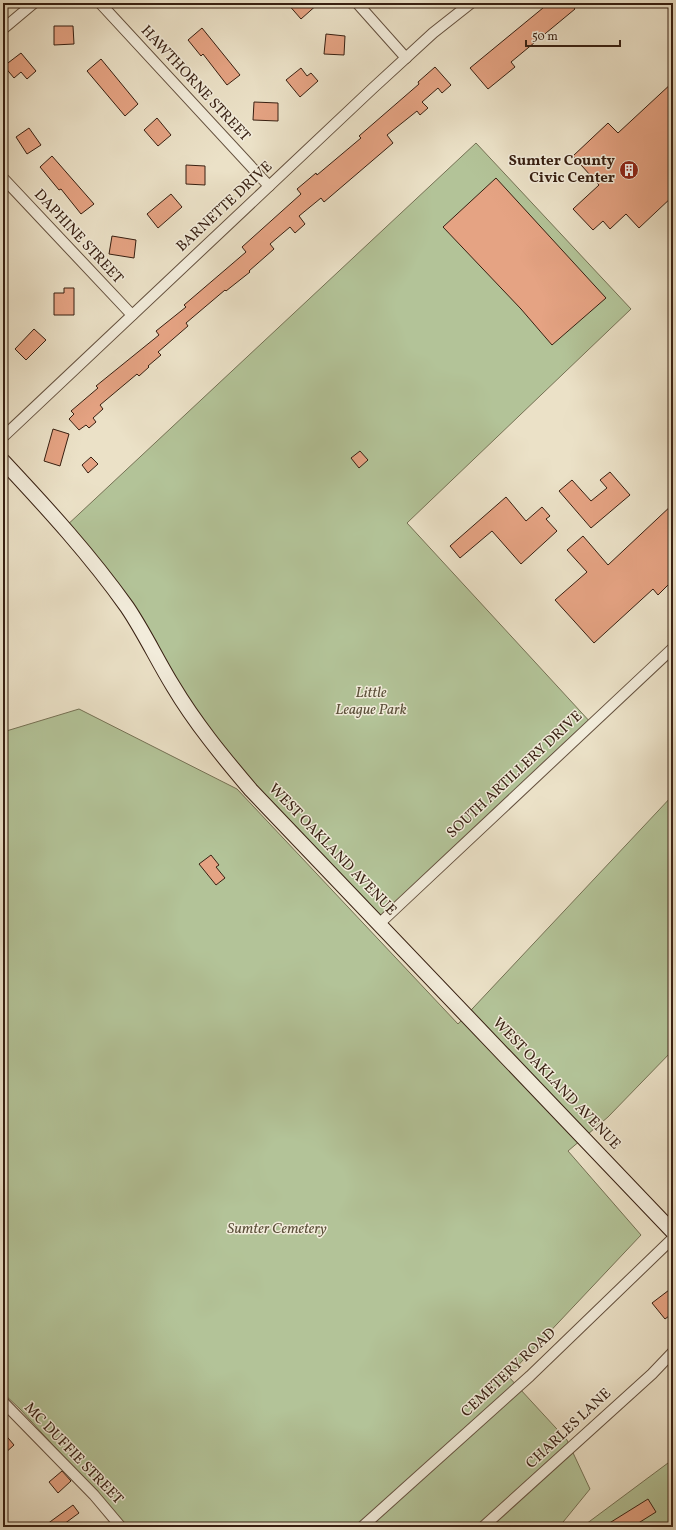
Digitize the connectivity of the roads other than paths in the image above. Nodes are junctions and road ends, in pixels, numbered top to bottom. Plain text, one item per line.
1 (34, 3) edge
2 (100, 3) edge
3 (357, 3) edge
4 (471, 3) edge
5 (3, 29) edge
6 (406, 58) junction
7 (3, 178) edge
8 (269, 186) junction
9 (132, 315) junction
10 (3, 437) edge
11 (3, 461) edge
12 (673, 648) edge
13 (379, 924) junction
14 (673, 1232) edge
15 (673, 1238) edge
16 (673, 1352) edge
17 (3, 1402) edge
18 (121, 1527) edge
19 (362, 1527) edge
20 (483, 1527) edge

1 - 5 street
2 - 8 street, HAWTHORNE STREET
3 - 6 street
4 - 6 street, BARNETTE DRIVE
6 - 8 street, BARNETTE DRIVE
7 - 9 street, DAPHINE STREET
8 - 9 street, BARNETTE DRIVE
9 - 10 street, BARNETTE DRIVE
11 - 13 street, WEST OAKLAND AVENUE
12 - 13 street, SOUTH ARTILLERY DRIVE
13 - 14 street, WEST OAKLAND AVENUE
15 - 19 street, CEMETERY ROAD
16 - 20 street, CHARLES LANE
17 - 18 street, MC DUFFIE STREET

